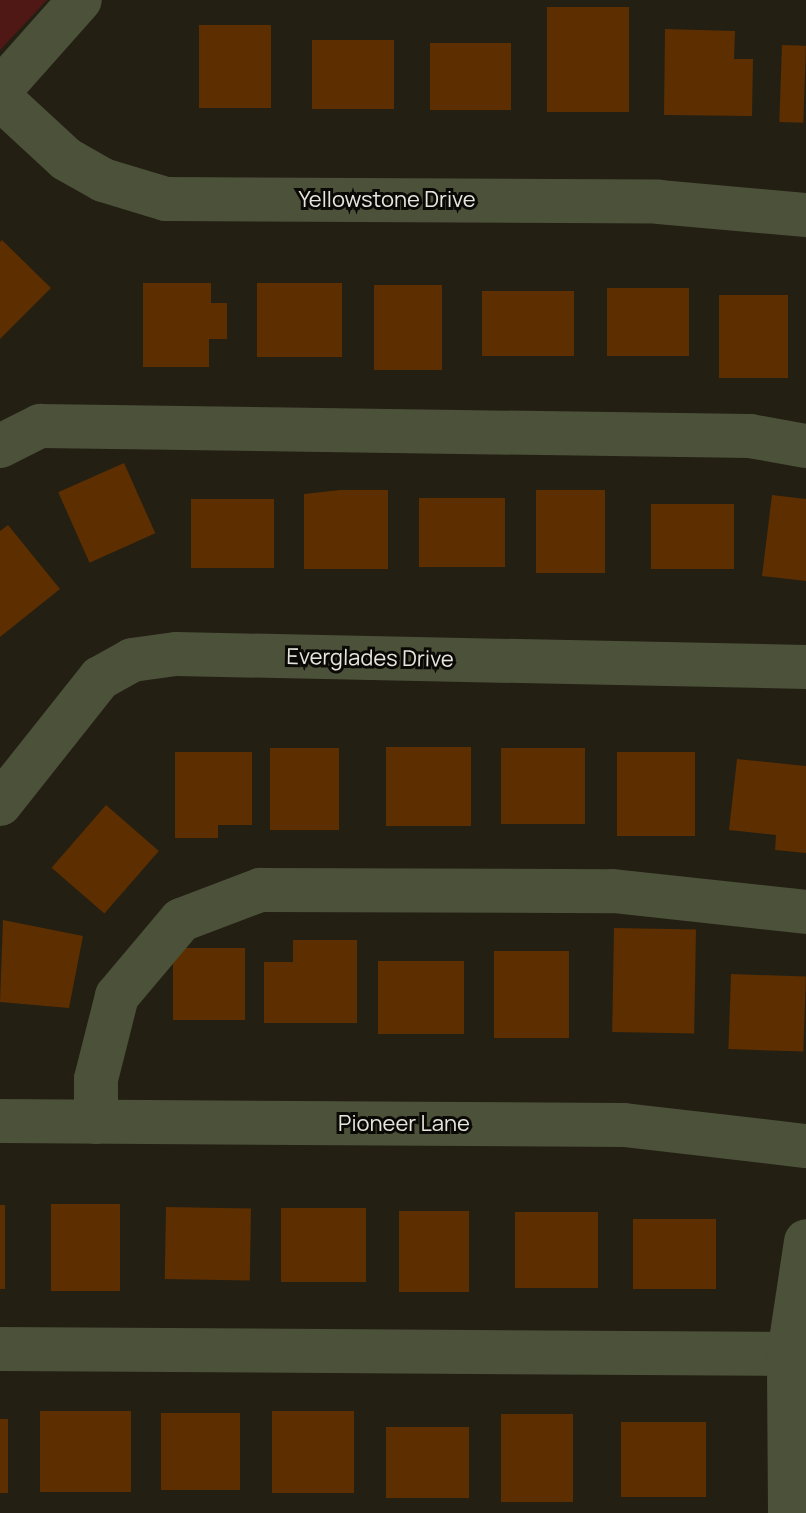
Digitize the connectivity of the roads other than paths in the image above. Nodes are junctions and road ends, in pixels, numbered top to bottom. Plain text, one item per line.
1 (80, 0) edge
2 (0, 90) edge
3 (0, 98) edge
4 (806, 215) edge
5 (0, 446) edge
6 (806, 446) edge
7 (806, 667) edge
8 (0, 804) edge
9 (806, 912) edge
10 (0, 1121) edge
11 (96, 1122) junction
12 (806, 1146) edge
13 (806, 1241) edge
14 (0, 1349) edge
15 (789, 1354) junction
16 (790, 1513) edge

1 - 2 street
3 - 4 street, Yellowstone Drive
5 - 6 street
7 - 8 street, Everglades Drive
9 - 11 street
10 - 11 street, Pioneer Lane
11 - 12 street, Pioneer Lane
13 - 15 street
14 - 15 street
15 - 16 street

